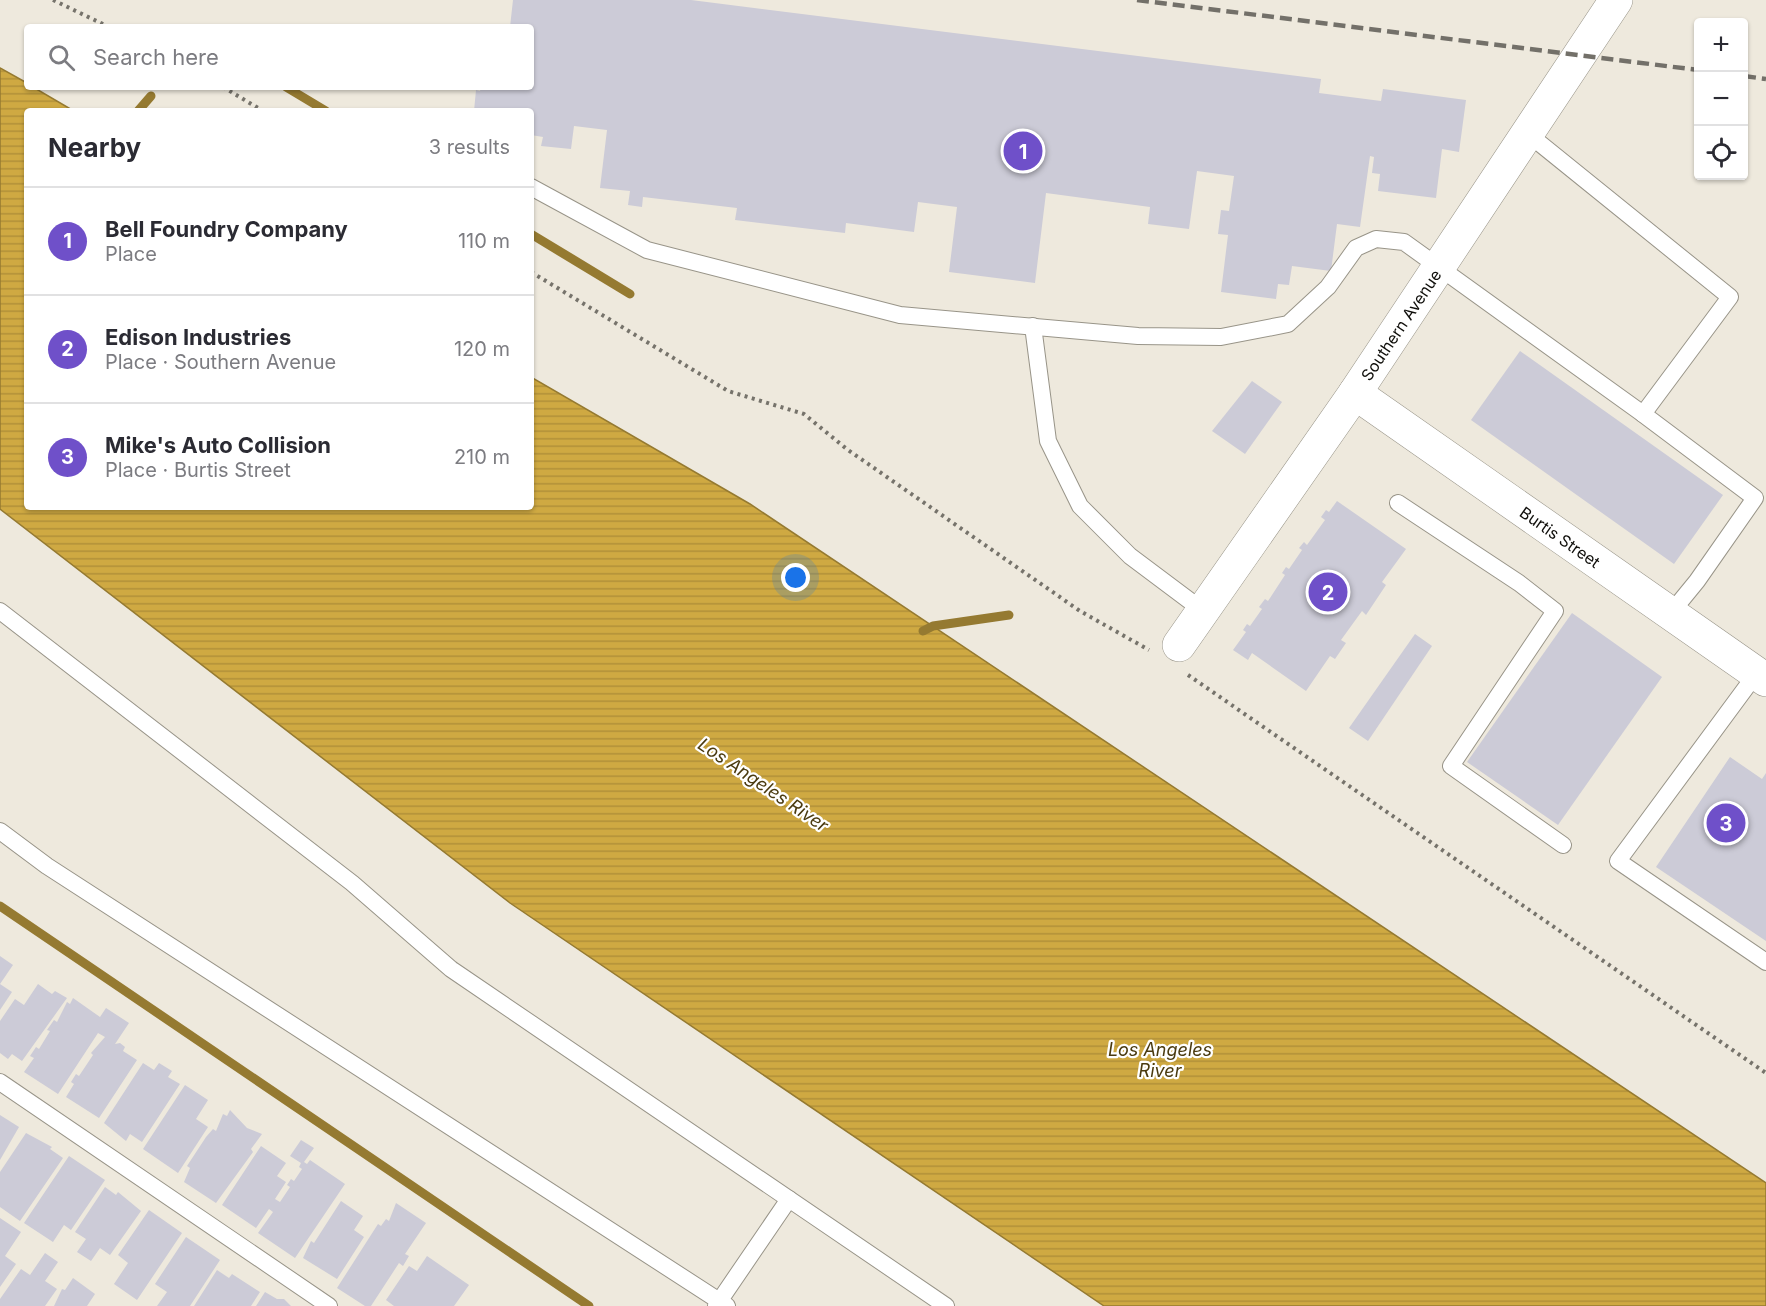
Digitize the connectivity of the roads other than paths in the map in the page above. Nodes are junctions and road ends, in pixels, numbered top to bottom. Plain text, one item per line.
1 (1617, 0) edge
2 (1527, 133) junction
3 (534, 189) edge
4 (1440, 268) junction
5 (1034, 326) junction
6 (1355, 393) junction
7 (1643, 414) junction
8 (1398, 503) dead end
9 (1202, 610) junction
10 (0, 611) edge
11 (1670, 614) junction
12 (1179, 645) dead end
13 (1761, 677) edge
14 (0, 831) edge
15 (1563, 845) dead end
16 (1766, 962) edge
17 (0, 1082) edge
18 (789, 1199) junction
19 (721, 1304) edge
20 (329, 1306) edge
21 (946, 1306) edge

1 - 2 street, Southern Avenue
2 - 4 street, Southern Avenue
2 - 7 lane
3 - 5 lane
4 - 5 lane
4 - 6 street, Southern Avenue
4 - 7 lane
5 - 9 lane
6 - 9 street, Southern Avenue
6 - 11 street, Burtis Street
7 - 11 lane
8 - 15 lane
9 - 12 street, Southern Avenue
10 - 18 lane
11 - 13 street, Burtis Street
13 - 16 lane
14 - 19 lane
17 - 20 lane
18 - 19 lane
18 - 21 lane

